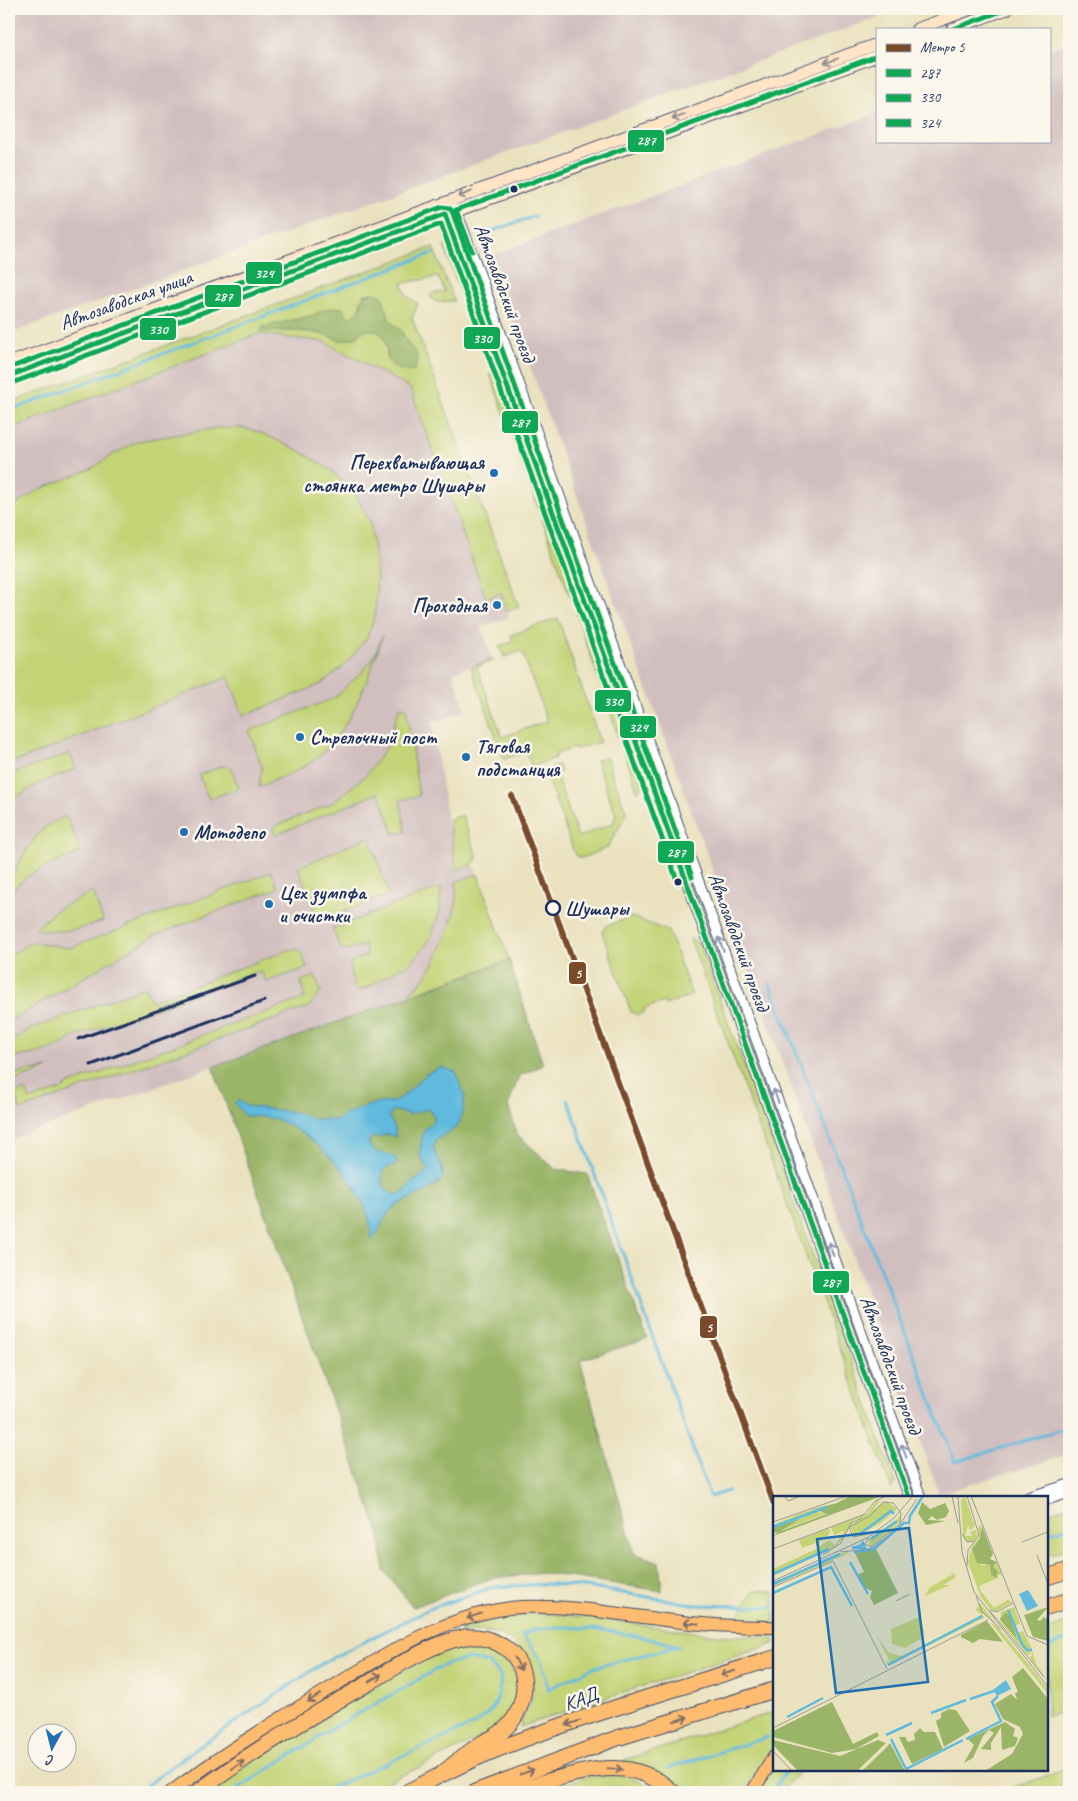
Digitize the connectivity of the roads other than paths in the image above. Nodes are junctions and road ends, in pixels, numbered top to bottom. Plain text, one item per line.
1 (971, 9) edge
2 (1007, 9) edge
3 (920, 28) edge
4 (955, 28) edge
5 (876, 44) edge
6 (876, 56) edge
7 (446, 202) junction
8 (451, 212) junction
9 (9, 363) edge
10 (9, 376) edge
11 (1069, 1484) edge
12 (1069, 1493) edge
13 (909, 1496) edge
14 (920, 1496) edge
15 (1031, 1496) edge
16 (1048, 1500) edge
17 (1069, 1570) edge
18 (1048, 1577) edge
19 (1069, 1600) edge
20 (1048, 1607) edge
21 (773, 1627) edge
22 (773, 1658) edge
23 (773, 1690) edge
24 (773, 1759) edge
25 (442, 1774) junction
26 (478, 1791) edge
27 (171, 1792) edge
28 (198, 1792) edge
29 (407, 1792) edge
30 (672, 1792) edge
31 (752, 1792) edge

1 - 3 street
2 - 4 street
5 -> 7 street, Автозаводская улица
6 - 8 street, Автозаводская улица
7 - 8 street, Автозаводский проезд
7 - 9 street, Автозаводская улица
8 - 10 street, Автозаводская улица
8 - 13 street, Автозаводский проезд
14 -> 8 street, Автозаводский проезд
11 - 15 street
12 - 16 street
17 - 18 highway
19 - 20 highway
21 -> 27 main road
22 -> 25 highway, КАД
26 -> 23 highway
24 - 31 main road
28 -> 25 highway
25 - 29 highway, КАД
26 -> 30 highway

